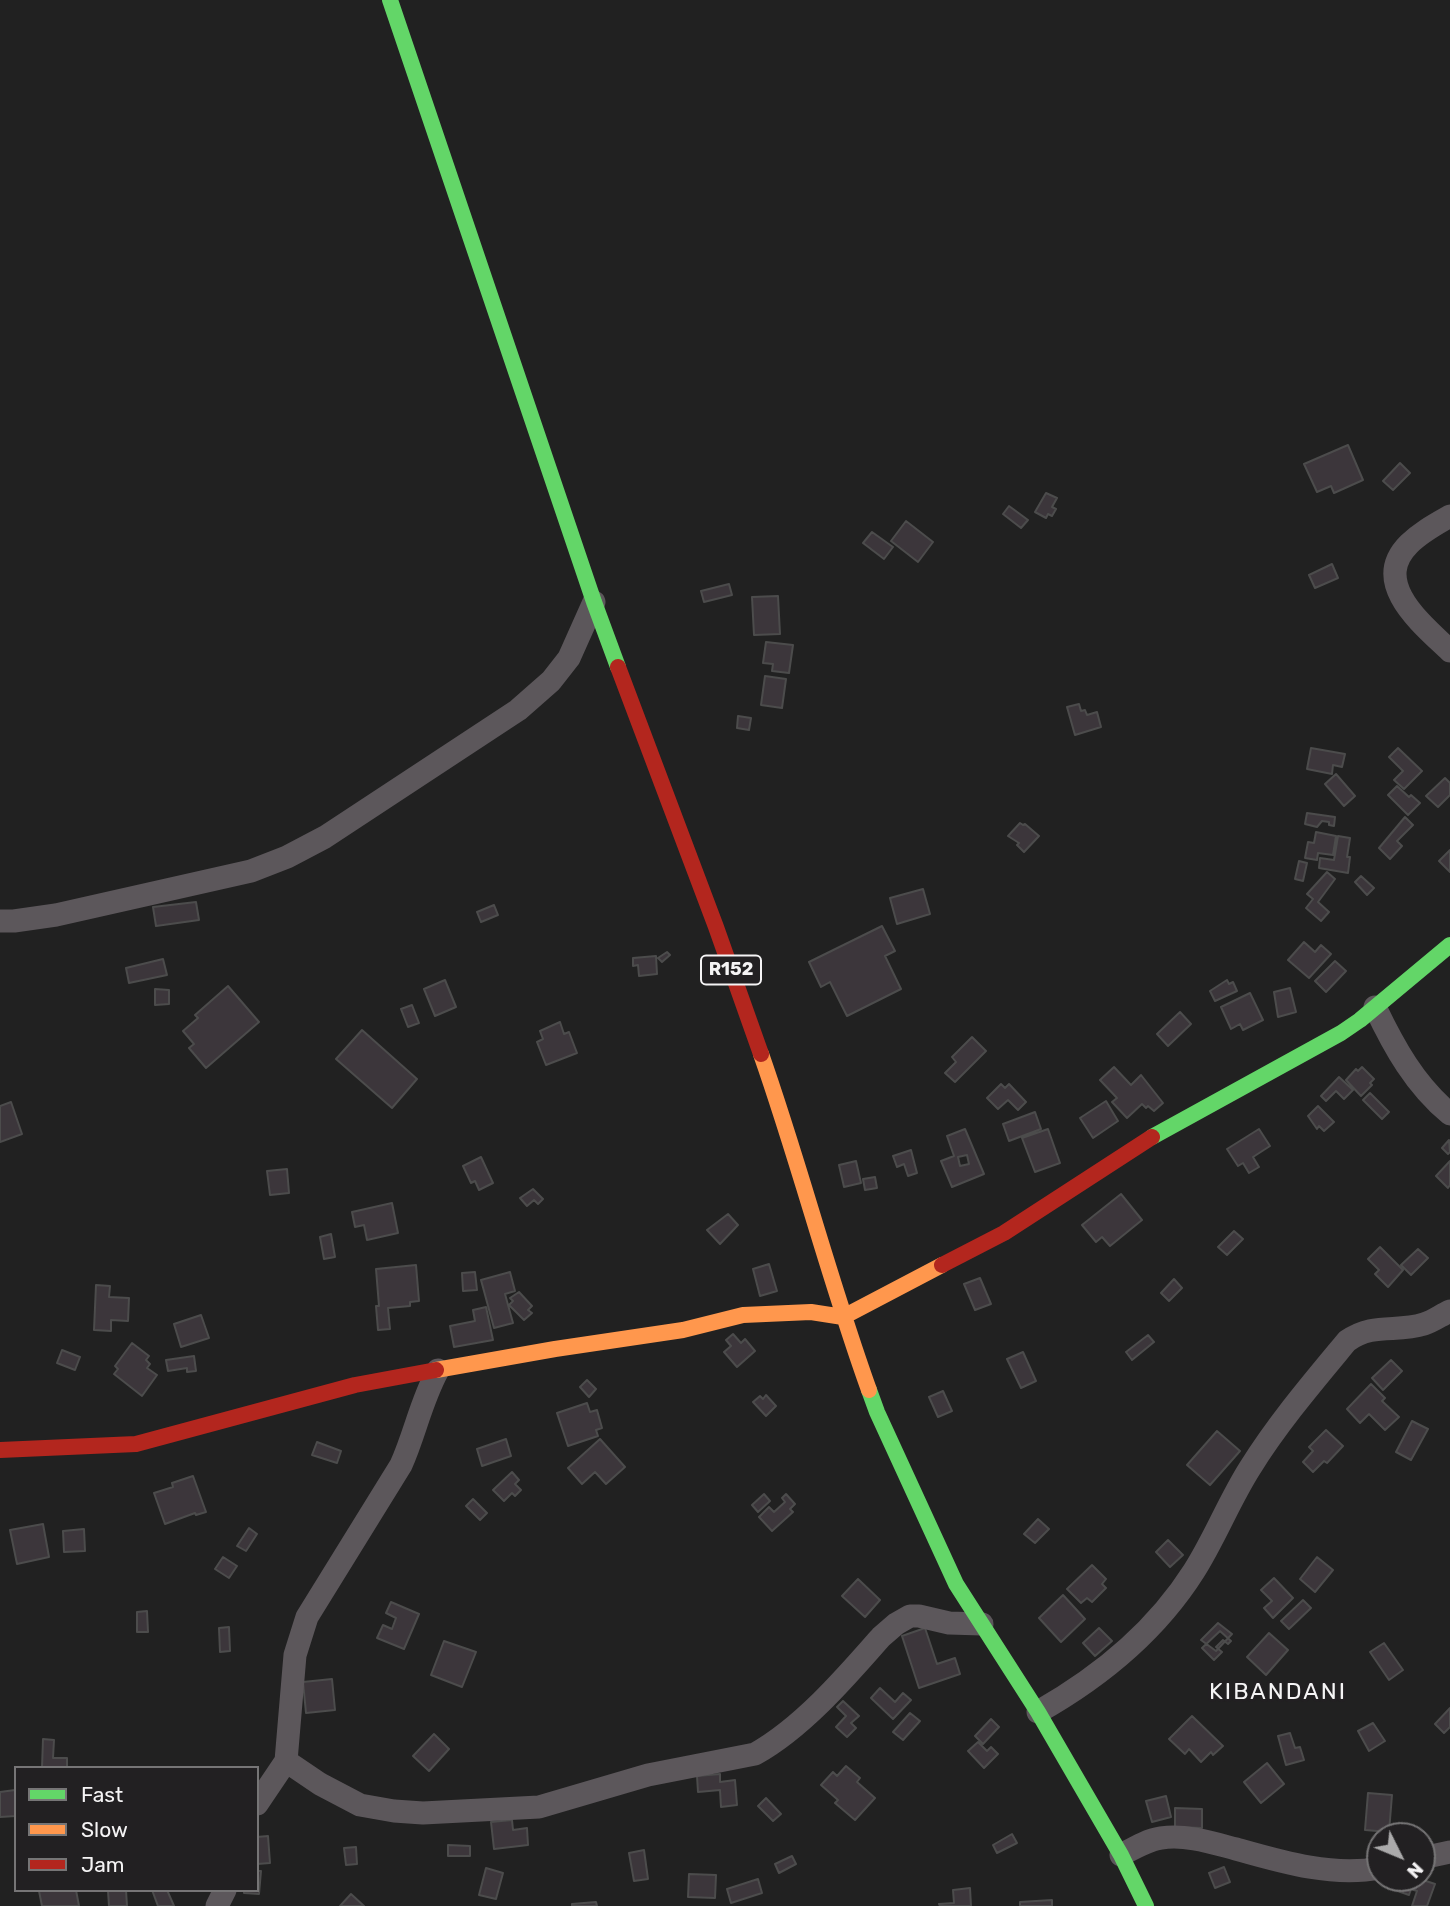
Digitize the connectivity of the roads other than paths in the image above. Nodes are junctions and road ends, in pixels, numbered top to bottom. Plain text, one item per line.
1 (390, 0) edge
2 (1450, 516) edge
3 (594, 602) junction
4 (1450, 651) edge
5 (0, 920) edge
6 (1450, 945) edge
7 (1375, 1007) junction
8 (1450, 1114) edge
9 (1450, 1311) edge
10 (843, 1317) junction
11 (438, 1370) junction
12 (0, 1451) edge
13 (982, 1624) junction
14 (1038, 1712) junction
15 (286, 1760) junction
16 (259, 1801) edge
17 (1122, 1855) junction
18 (1366, 1869) edge
19 (1146, 1906) edge

1 - 3 main road, R152
2 - 4 street
3 - 5 street
3 - 10 main road, R152
6 - 7 main road
7 - 8 street
7 - 10 main road
9 - 14 street
10 - 11 main road
10 - 13 main road, R152
11 - 12 main road
11 - 15 street
13 - 14 main road, R152
13 - 15 street
14 - 17 main road, R152
15 - 16 street
17 - 18 street
17 - 19 main road, R152

